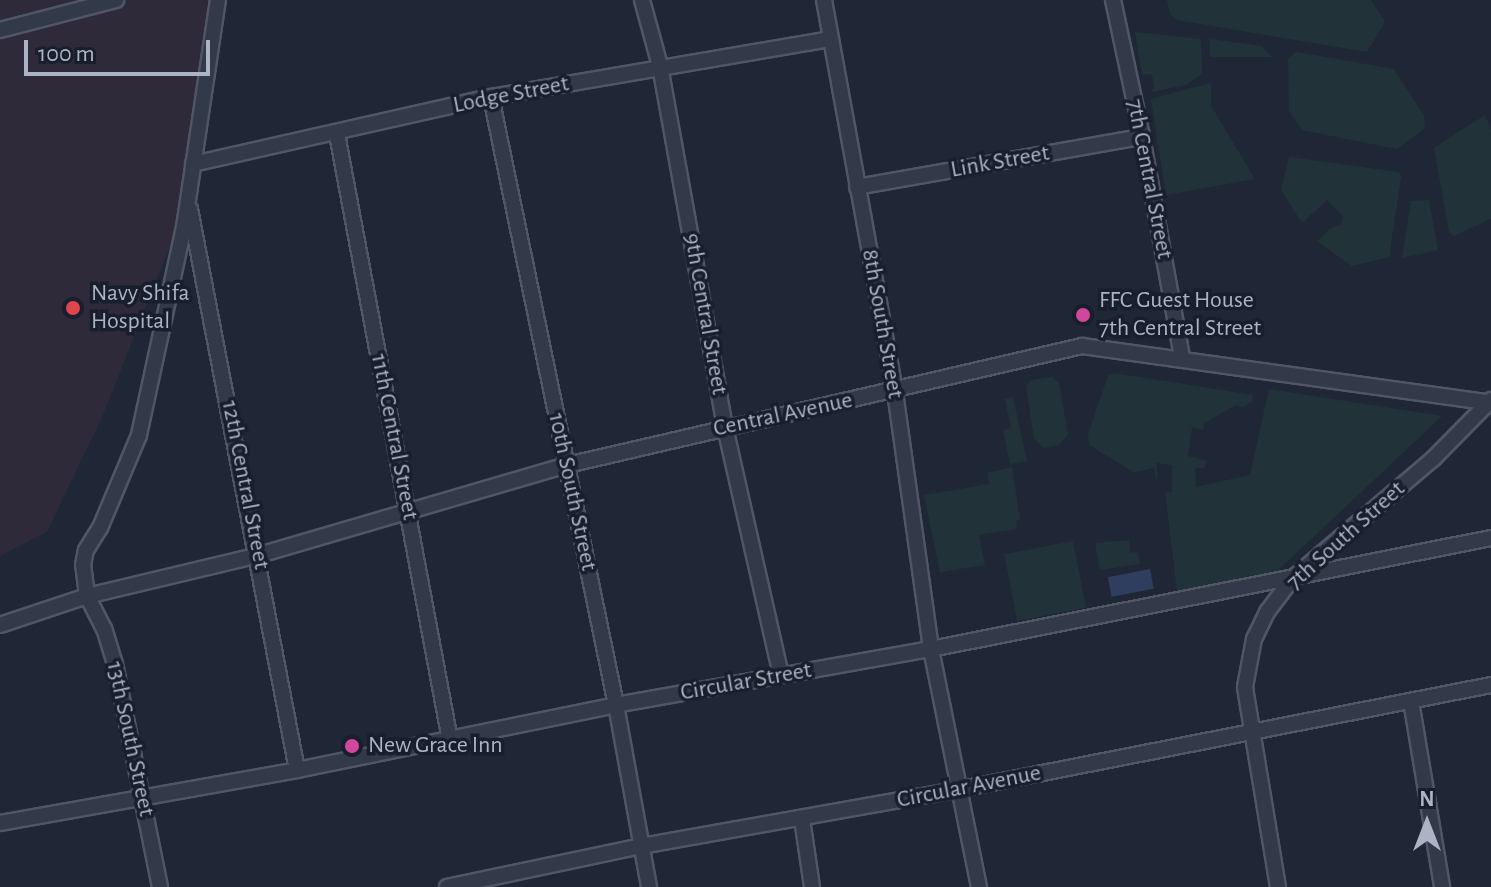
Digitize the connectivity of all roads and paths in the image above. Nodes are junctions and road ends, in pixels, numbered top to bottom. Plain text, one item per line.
1 (116, 0) edge
2 (218, 0) edge
3 (642, 0) edge
4 (824, 0) edge
5 (1113, 0) edge
6 (0, 30) edge
7 (830, 39) junction
8 (660, 66) junction
9 (491, 97) junction
10 (337, 134) junction
11 (1142, 137) junction
12 (193, 164) junction
13 (857, 187) junction
14 (188, 201) junction
15 (1182, 358) junction
16 (895, 392) junction
17 (1490, 402) edge
18 (725, 427) junction
19 (567, 465) junction
20 (408, 511) junction
21 (1491, 538) edge
22 (259, 555) junction
23 (1293, 578) junction
24 (87, 596) junction
25 (0, 625) edge
26 (931, 649) junction
27 (781, 675) junction
28 (1491, 685) edge
29 (1411, 701) junction
30 (616, 705) junction
31 (1250, 733) junction
32 (450, 740) junction
33 (297, 770) junction
34 (961, 789) junction
35 (143, 798) junction
36 (802, 819) junction
37 (0, 823) edge
38 (642, 846) junction
39 (494, 883) edge
40 (160, 887) edge
41 (447, 887) edge
42 (649, 887) edge
43 (812, 887) edge
44 (979, 887) edge
45 (1278, 887) edge
46 (1442, 887) edge

1 - 6 street
2 - 12 street
3 - 8 street, 9th Central Street
4 - 7 street, 8th South Street
5 - 11 street, 7th Central Street
7 - 8 street, Lodge Street
7 - 13 street, 8th South Street
8 - 9 street, Lodge Street
8 - 18 street, 9th Central Street
9 - 10 street, Lodge Street
9 - 19 street, 10th South Street
10 - 12 street, Lodge Street
10 - 20 street, 11th Central Street
11 - 13 street, Link Street
11 - 15 street, 7th Central Street
12 - 14 street
13 - 16 street, 8th South Street
14 - 22 street, 12th Central Street
14 - 24 street
15 - 16 street, Central Avenue
15 - 17 street, Central Avenue
16 - 18 street, Central Avenue
16 - 26 street, 8th South Street
17 - 23 street, 7th South Street
18 - 19 street, Central Avenue
18 - 27 street, 9th Central Street
19 - 20 street, Central Avenue
19 - 30 street, 10th South Street
20 - 22 street, Central Avenue
20 - 32 street, 11th Central Street
21 - 23 street, Circular Street
22 - 24 street, Central Avenue
22 - 33 street, 12th Central Street
23 - 26 street, Circular Street
23 - 31 street, 7th South Street
24 - 25 street, Central Avenue
24 - 35 street, 13th South Street
26 - 27 street, Circular Street
26 - 34 street, 8th South Street
27 - 30 street, Circular Street
28 - 29 street, Circular Avenue
29 - 31 street, Circular Avenue
29 - 46 street
30 - 32 street, Circular Street
30 - 38 street, 10th South Street
31 - 34 street, Circular Avenue
31 - 45 street, 7th South Street
32 - 33 street, Circular Street
33 - 35 street, Circular Street
34 - 36 street, Circular Avenue
34 - 44 street
35 - 37 street, Circular Street
35 - 40 street, 13th South Street
36 - 38 street, Circular Avenue
36 - 43 street
38 - 39 street, Circular Avenue
38 - 42 street, 10th South Street
39 - 41 street, Circular Avenue

